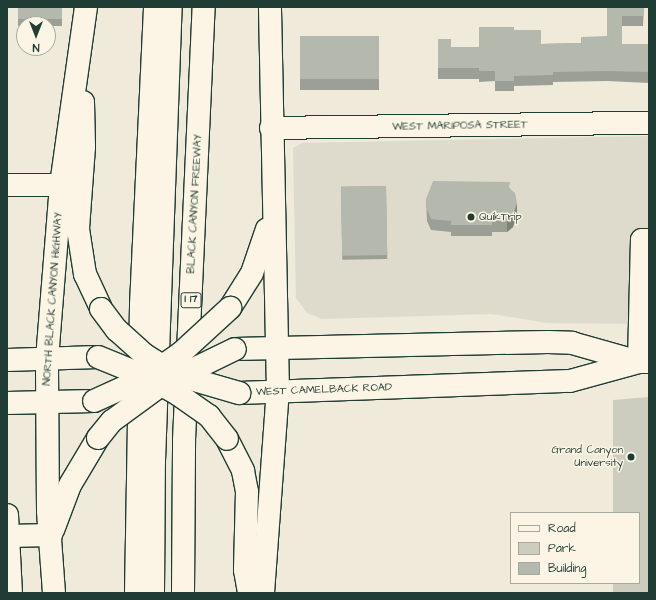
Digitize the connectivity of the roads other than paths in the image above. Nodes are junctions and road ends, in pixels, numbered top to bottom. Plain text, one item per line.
1 (86, 7) edge
2 (155, 7) edge
3 (171, 7) edge
4 (185, 7) edge
5 (204, 7) edge
6 (270, 7) edge
7 (80, 44) junction
8 (649, 123) edge
9 (271, 128) junction
10 (8, 185) dead end
11 (61, 185) junction
12 (273, 200) junction
13 (649, 240) edge
14 (277, 348) junction
15 (235, 349) junction
16 (181, 353) junction
17 (47, 359) junction
18 (7, 360) edge
19 (644, 362) edge
20 (159, 379) junction
21 (278, 391) junction
22 (7, 403) edge
23 (47, 403) junction
24 (8, 525) edge
25 (51, 535) junction
26 (11, 593) edge
27 (54, 593) edge
28 (136, 593) edge
29 (153, 593) edge
30 (168, 593) edge
31 (183, 593) edge
32 (250, 593) edge
33 (263, 593) edge

1 - 7 main road, NORTH BLACK CANYON HIGHWAY
2 - 28 main road
3 - 29 main road
4 - 30 main road
5 - 31 main road, BLACK CANYON FREEWAY / I 17
6 - 9 main road
7 - 11 main road, NORTH BLACK CANYON HIGHWAY
7 - 20 main road, bridge
8 - 9 main road, WEST MARIPOSA STREET
9 - 12 main road
10 - 11 main road
11 - 17 main road, NORTH BLACK CANYON HIGHWAY
12 - 14 main road
12 - 16 main road, bridge
13 - 19 main road
14 - 15 main road
14 - 19 main road
14 - 21 main road
15 - 16 main road, bridge
15 - 20 main road, bridge
16 - 20 main road, bridge
17 - 18 main road
17 - 20 main road, bridge
17 - 23 main road, NORTH BLACK CANYON HIGHWAY
19 - 21 main road, WEST CAMELBACK ROAD
20 - 21 main road, WEST CAMELBACK ROAD, bridge
20 - 23 main road, bridge
20 - 25 main road, bridge
20 - 32 main road, bridge
21 - 33 main road
22 - 23 main road
23 - 25 main road, NORTH BLACK CANYON HIGHWAY
24 - 25 main road
24 - 26 main road
25 - 27 main road, NORTH BLACK CANYON HIGHWAY

